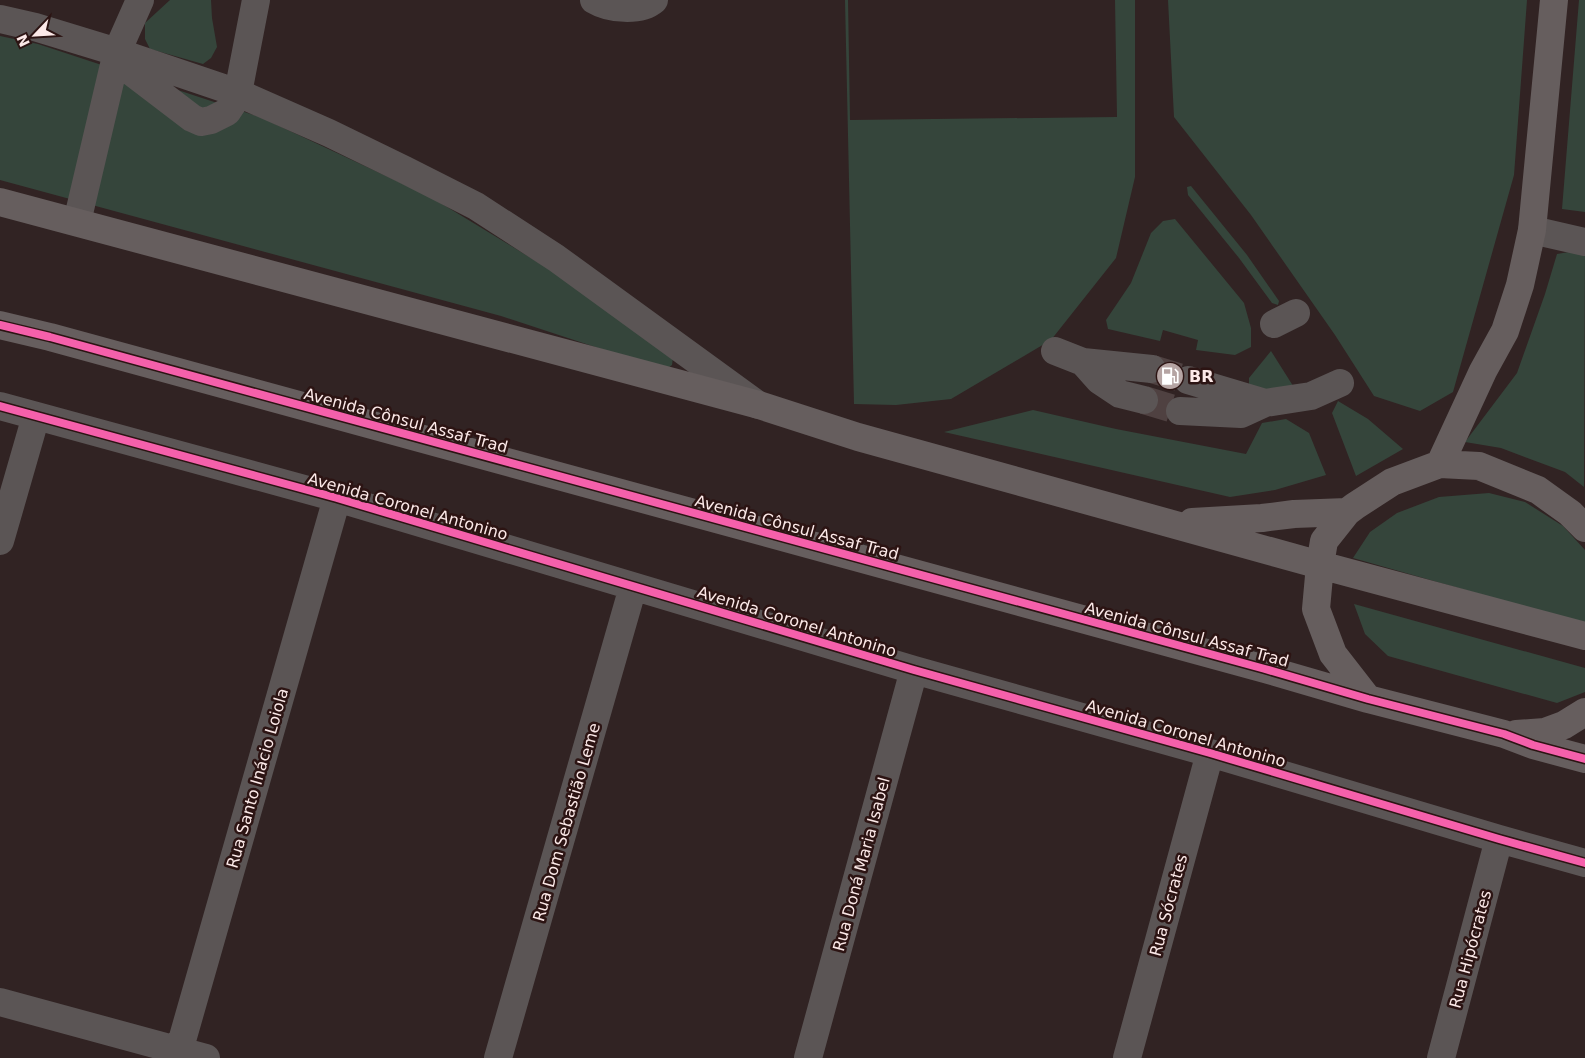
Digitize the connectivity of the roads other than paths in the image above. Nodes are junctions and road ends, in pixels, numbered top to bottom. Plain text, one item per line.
1 (140, 0) edge
2 (256, 0) edge
3 (594, 0) edge
4 (654, 0) edge
5 (1554, 0) edge
6 (0, 19) edge
7 (116, 56) junction
8 (238, 93) junction
9 (0, 202) edge
10 (77, 222) junction
11 (1532, 230) junction
12 (1585, 242) edge
13 (0, 325) edge
14 (1055, 350) dead end
15 (1082, 362) junction
16 (1152, 369) tunnel mouth
17 (1188, 380) tunnel mouth
18 (1340, 383) dead end
19 (1144, 400) tunnel mouth
20 (1265, 404) junction
21 (759, 405) junction
22 (0, 406) edge
23 (1180, 411) tunnel mouth
24 (36, 416) junction
25 (1440, 464) junction
26 (337, 498) junction
27 (1347, 512) junction
28 (1170, 524) junction
29 (1585, 528) edge
30 (0, 541) edge
31 (1320, 565) junction
32 (633, 586) junction
33 (1585, 636) edge
34 (914, 670) junction
35 (1368, 699) junction
36 (1585, 712) edge
37 (1504, 734) junction
38 (1210, 753) junction
39 (1585, 759) edge
40 (1499, 839) junction
41 (1585, 863) edge
42 (0, 1002) edge
43 (178, 1054) edge
44 (206, 1058) edge
45 (498, 1058) edge
46 (808, 1058) edge
47 (1127, 1058) edge
48 (1441, 1058) edge

1 - 7 street
2 - 8 street
3 - 4 street
5 - 11 main road
6 - 7 street
7 - 8 street
7 - 8 street
7 - 10 street
8 - 21 street
9 - 10 main road
10 - 21 main road
11 - 12 street
11 - 25 main road
13 - 35 main road, Avenida Cônsul Assaf Trad
14 - 15 street
15 - 16 street
15 - 19 street
17 - 20 street
18 - 20 street
20 - 23 street
21 - 28 main road
22 - 24 street, Avenida Coronel Antonino
24 - 26 street, Avenida Coronel Antonino
24 - 30 street
25 - 27 main road
25 - 29 main road
26 - 32 street, Avenida Coronel Antonino
26 - 43 street, Rua Santo Inácio Loiola
27 - 28 main road
27 - 31 main road
28 - 31 main road
31 - 33 main road
31 - 35 main road
32 - 34 street, Avenida Coronel Antonino
32 - 45 street, Rua Dom Sebastião Leme
34 - 38 street, Avenida Coronel Antonino
34 - 46 street, Rua Doná Maria Isabel
35 - 37 main road, Avenida Cônsul Assaf Trad
36 - 37 main road
37 - 39 main road, Avenida Cônsul Assaf Trad
38 - 40 street, Avenida Coronel Antonino
38 - 47 street, Rua Sócrates
40 - 41 street, Avenida Coronel Antonino
40 - 48 street, Rua Hipócrates
42 - 43 street
43 - 44 street

